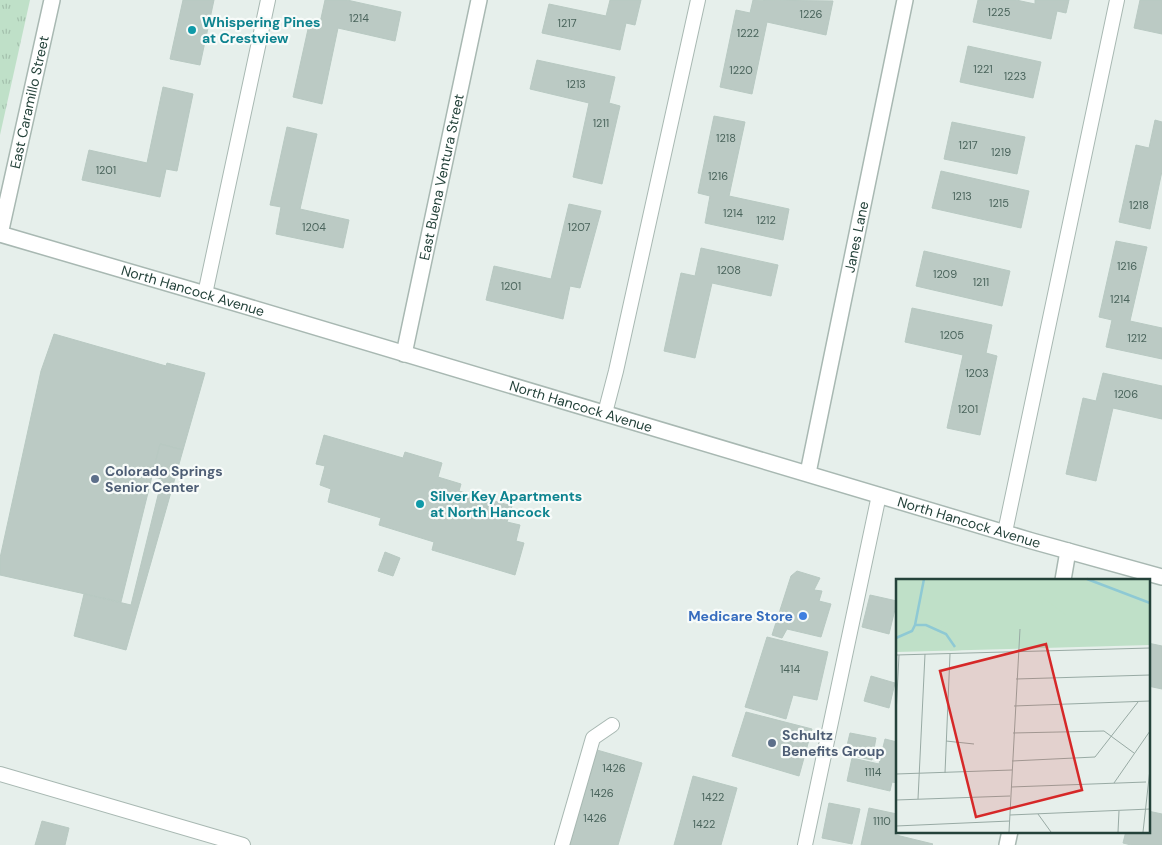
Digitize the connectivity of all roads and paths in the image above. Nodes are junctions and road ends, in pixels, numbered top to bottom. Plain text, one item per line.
1 (52, 0) edge
2 (268, 0) edge
3 (480, 0) edge
4 (698, 0) edge
5 (906, 0) edge
6 (1117, 0) edge
7 (0, 234) edge
8 (205, 294) junction
9 (404, 354) junction
10 (606, 413) junction
11 (808, 474) junction
12 (879, 495) junction
13 (1005, 532) junction
14 (1068, 551) junction
15 (1162, 577) edge
16 (1063, 579) edge
17 (612, 725) dead end
18 (0, 774) edge
19 (1010, 832) edge
20 (243, 845) edge
21 (562, 845) edge
22 (805, 845) edge
23 (1007, 845) edge

1 - 7 street, East Caramillo Street
2 - 8 lane
3 - 9 street, East Buena Ventura Street
4 - 10 lane
5 - 11 street, Janes Lane
6 - 13 lane
7 - 8 street, North Hancock Avenue
8 - 9 street, North Hancock Avenue
9 - 10 street, North Hancock Avenue
10 - 11 street, North Hancock Avenue
11 - 12 street, North Hancock Avenue
12 - 13 street, North Hancock Avenue
12 - 22 lane
13 - 14 street, North Hancock Avenue
14 - 15 street, North Hancock Avenue
14 - 16 street
17 - 21 lane
18 - 20 lane
19 - 23 street

